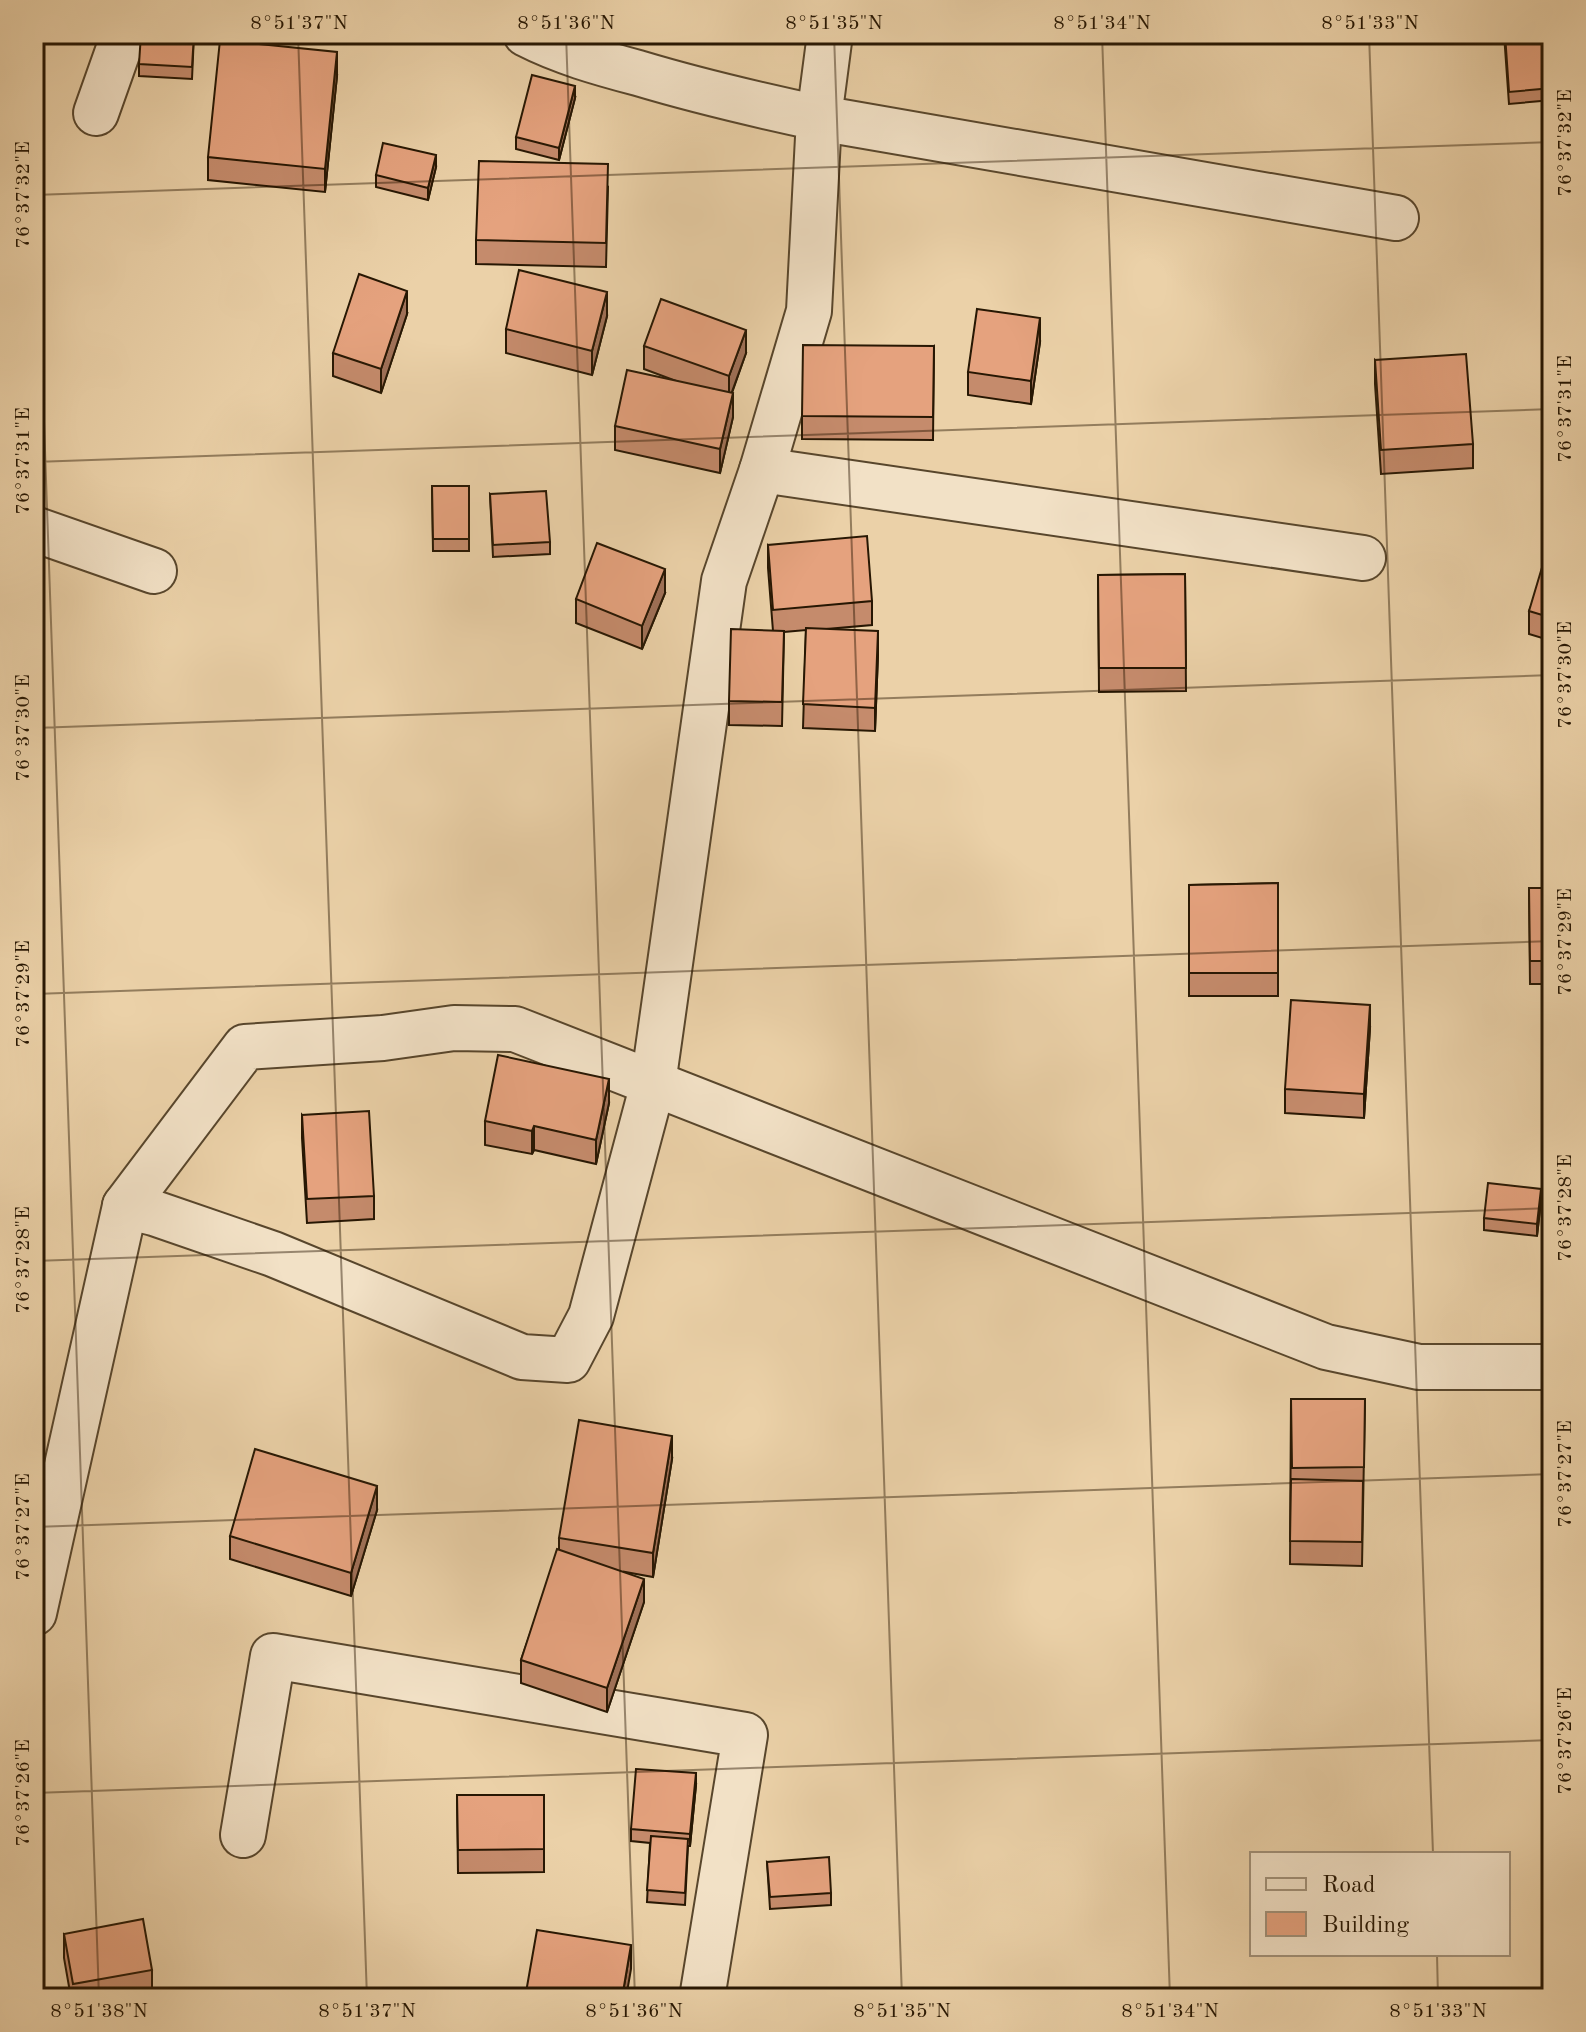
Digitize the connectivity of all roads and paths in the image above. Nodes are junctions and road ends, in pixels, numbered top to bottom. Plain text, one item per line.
1 (124, 34) edge
2 (526, 34) edge
3 (830, 34) edge
4 (618, 50) edge
5 (96, 113) dead end
6 (819, 118) junction
7 (1396, 218) dead end
8 (762, 470) junction
9 (34, 529) edge
10 (1363, 558) dead end
11 (154, 571) dead end
12 (653, 1084) junction
13 (125, 1206) junction
14 (1552, 1367) edge
15 (46, 1516) edge
16 (34, 1613) edge
17 (243, 1835) dead end
18 (702, 1998) edge

1 - 5 street
2 - 4 street
3 - 6 street
4 - 6 street
6 - 7 street
6 - 8 street
8 - 10 street
8 - 12 street
9 - 11 street
12 - 13 street
12 - 13 street
12 - 14 street
13 - 15 street
15 - 16 street
17 - 18 street

